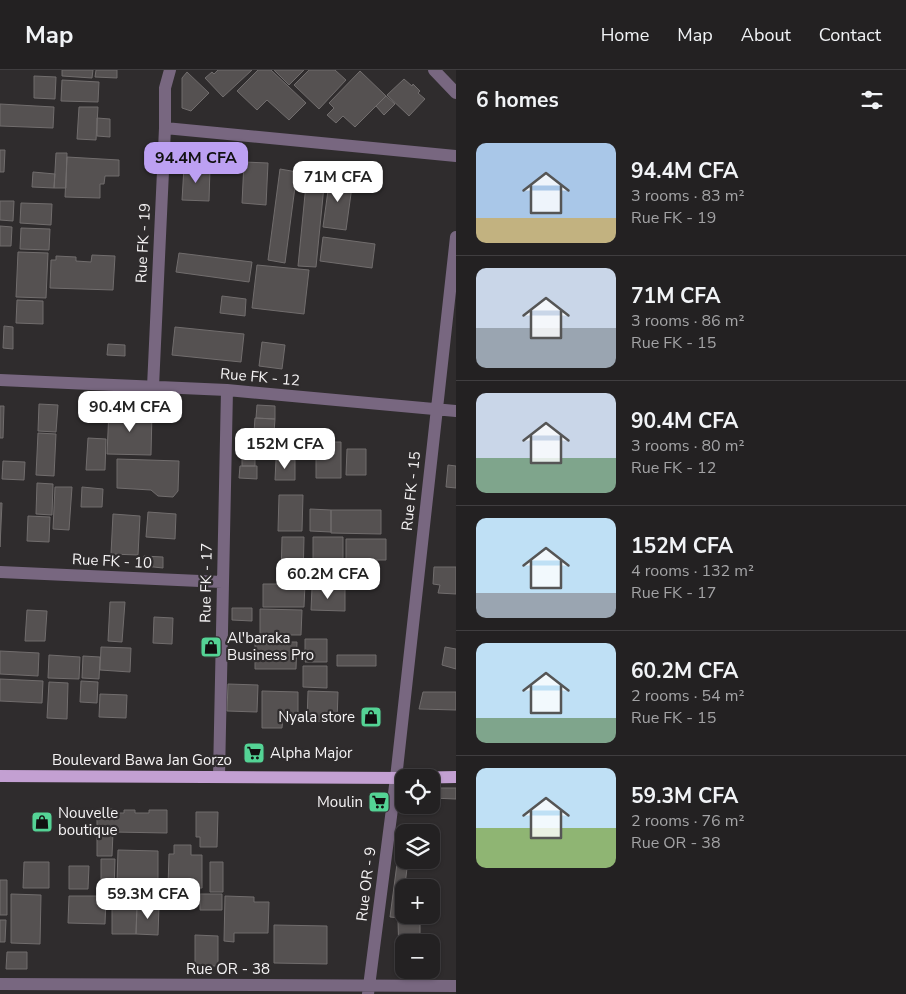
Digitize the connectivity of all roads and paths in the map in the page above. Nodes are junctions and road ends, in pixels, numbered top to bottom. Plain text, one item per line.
1 (170, 70) edge
2 (434, 70) edge
3 (456, 93) edge
4 (165, 128) junction
5 (456, 156) edge
6 (456, 237) edge
7 (0, 380) edge
8 (153, 387) junction
9 (226, 390) junction
10 (437, 409) junction
11 (456, 411) edge
12 (0, 572) edge
13 (222, 582) junction
14 (402, 769) edge
15 (0, 776) edge
16 (219, 776) junction
17 (440, 777) edge
18 (456, 777) edge
19 (395, 778) edge
20 (395, 814) edge
21 (0, 984) edge
22 (456, 986) edge
23 (368, 990) edge

1 - 4 street, Rue FK - 19
2 - 3 street
4 - 5 street
4 - 8 street, Rue FK - 19
6 - 10 street, Rue FK - 15
7 - 8 street, Rue FK - 12
8 - 9 street, Rue FK - 12
9 - 10 street, Rue FK - 12
9 - 13 street, Rue FK - 17
10 - 11 street, Rue FK - 12
10 - 14 street, Rue FK - 15
12 - 13 street, Rue FK - 10
13 - 16 street, Rue FK - 17
15 - 16 main road, Boulevard Bawa Jan Gorzo
16 - 19 main road, Boulevard Bawa Jan Gorzo
17 - 18 main road, Boulevard Bawa Jan Gorzo
20 - 23 street, Rue OR - 9
21 - 23 street, Rue OR - 38
22 - 23 street, Rue OR - 38

